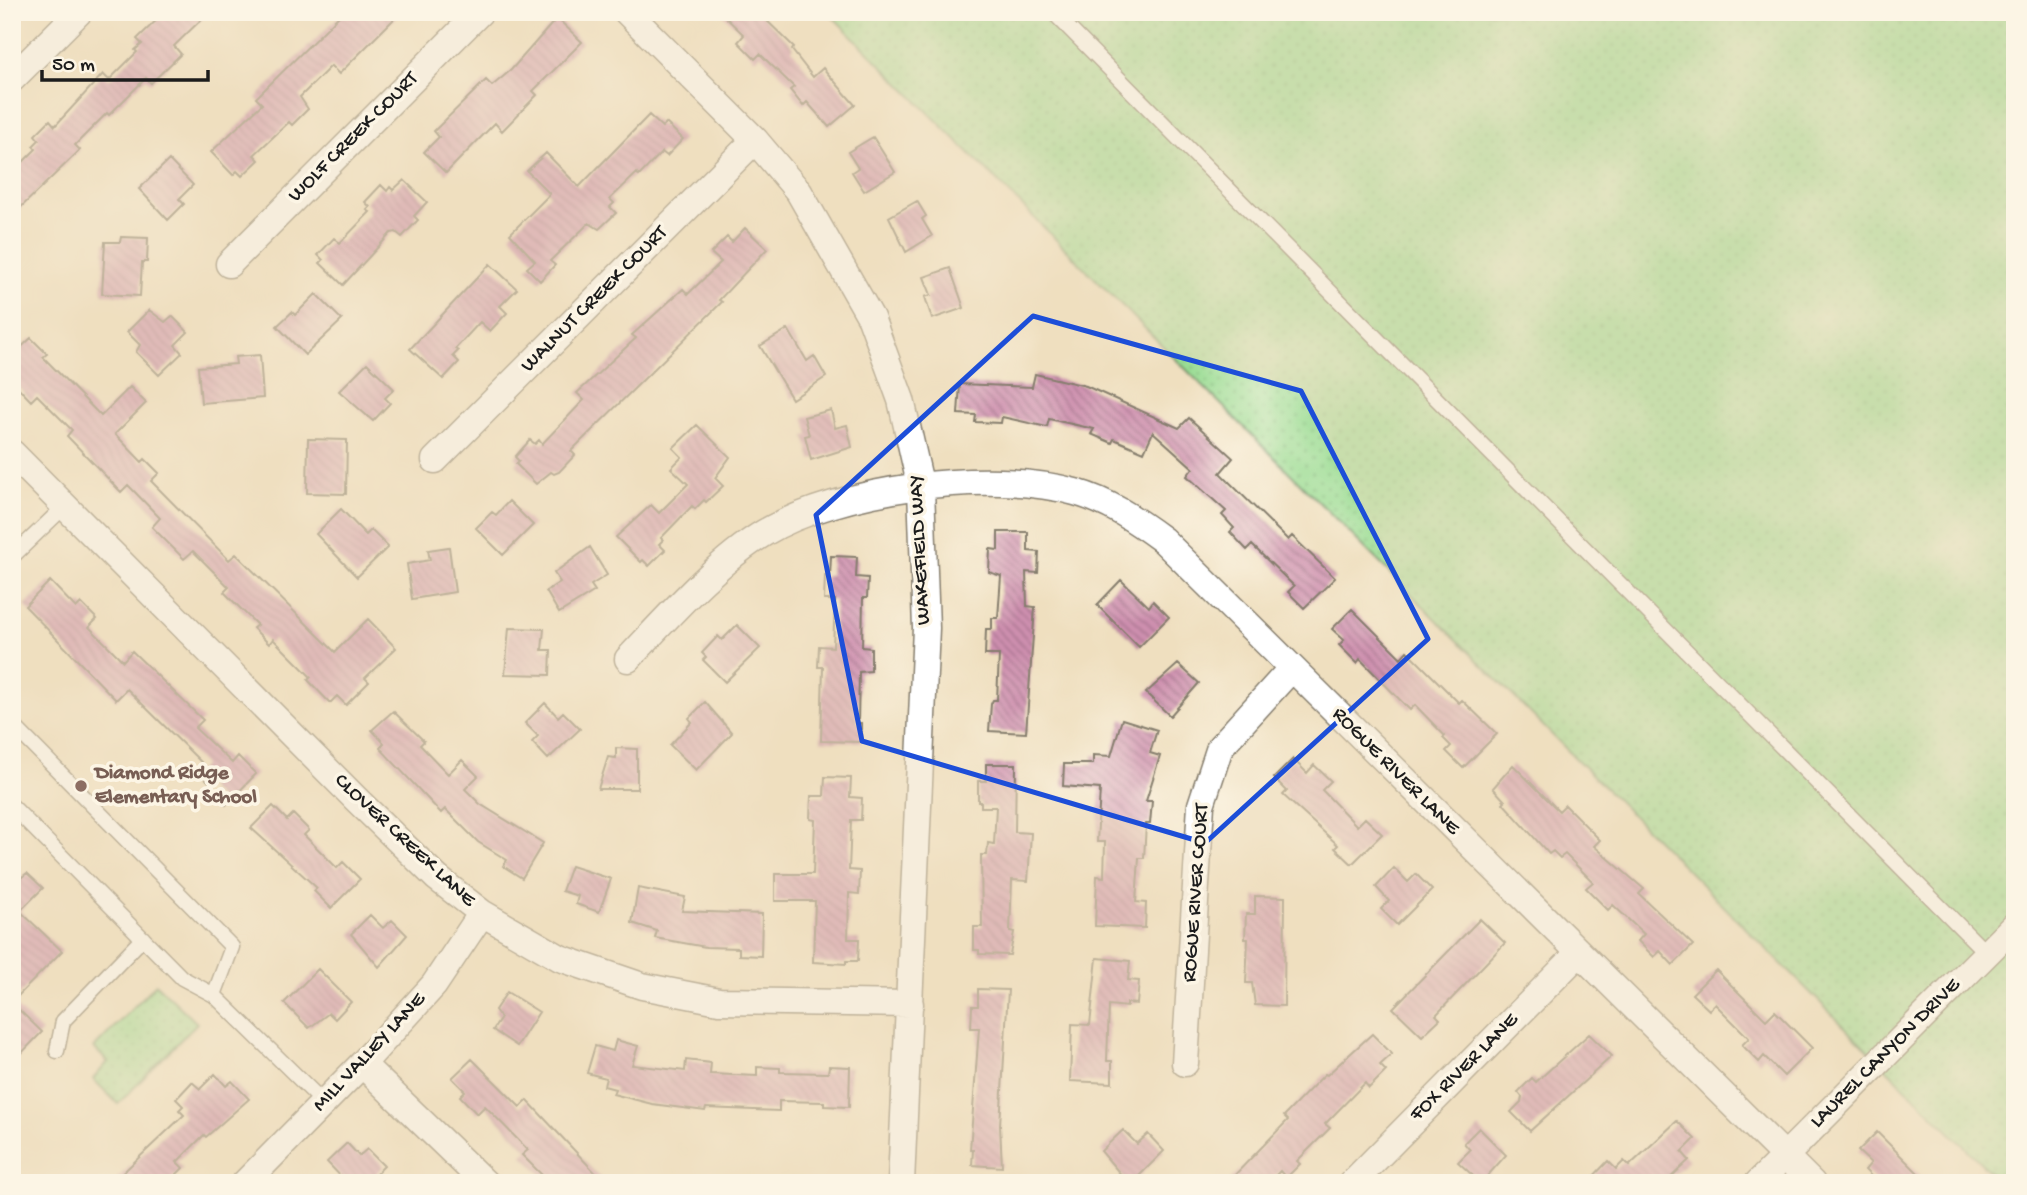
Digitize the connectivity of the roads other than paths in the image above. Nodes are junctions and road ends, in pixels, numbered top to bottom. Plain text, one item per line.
1 (79, 12) edge
2 (480, 12) edge
3 (627, 12) edge
4 (1053, 12) edge
5 (12, 79) edge
6 (755, 140) junction
7 (229, 264) dead end
8 (12, 453) edge
9 (435, 460) dead end
10 (921, 488) junction
11 (65, 506) junction
12 (12, 557) edge
13 (628, 659) dead end
14 (1291, 669) junction
15 (12, 724) edge
16 (12, 806) edge
17 (482, 913) junction
18 (2015, 925) edge
19 (143, 938) junction
20 (1986, 953) junction
21 (1578, 954) junction
22 (214, 995) junction
23 (910, 1004) junction
24 (57, 1051) dead end
25 (1185, 1063) dead end
26 (362, 1064) junction
27 (324, 1103) junction
28 (1784, 1156) junction
29 (245, 1183) edge
30 (485, 1183) edge
31 (901, 1183) edge
32 (1352, 1183) edge
33 (1758, 1183) edge
34 (1812, 1183) edge

1 - 5 street
2 - 7 street, WOLF CREEK COURT
3 - 6 street, WAKEFIELD WAY
4 - 20 lane
6 - 9 street, WALNUT CREEK COURT
6 - 10 street, WAKEFIELD WAY
8 - 11 street, CLOVER CREEK LANE
10 - 13 street, ROGUE RIVER LANE
10 - 14 street, ROGUE RIVER LANE
10 - 23 street, WAKEFIELD WAY
11 - 12 lane
11 - 17 street, CLOVER CREEK LANE
14 - 21 street, ROGUE RIVER LANE
14 - 25 street, ROGUE RIVER COURT
15 - 22 lane
16 - 19 lane
17 - 23 street, CLOVER CREEK LANE
17 - 26 street, MILL VALLEY LANE
18 - 20 street, LAUREL CANYON DRIVE
19 - 22 lane
19 - 24 lane
20 - 28 street, LAUREL CANYON DRIVE
21 - 28 street, ROGUE RIVER LANE
21 - 32 street, FOX RIVER LANE
22 - 27 lane
23 - 31 street, WAKEFIELD WAY
26 - 27 street, MILL VALLEY LANE
26 - 30 street
27 - 29 street, MILL VALLEY LANE
28 - 33 street, LAUREL CANYON DRIVE
28 - 34 street, ROGUE RIVER LANE

